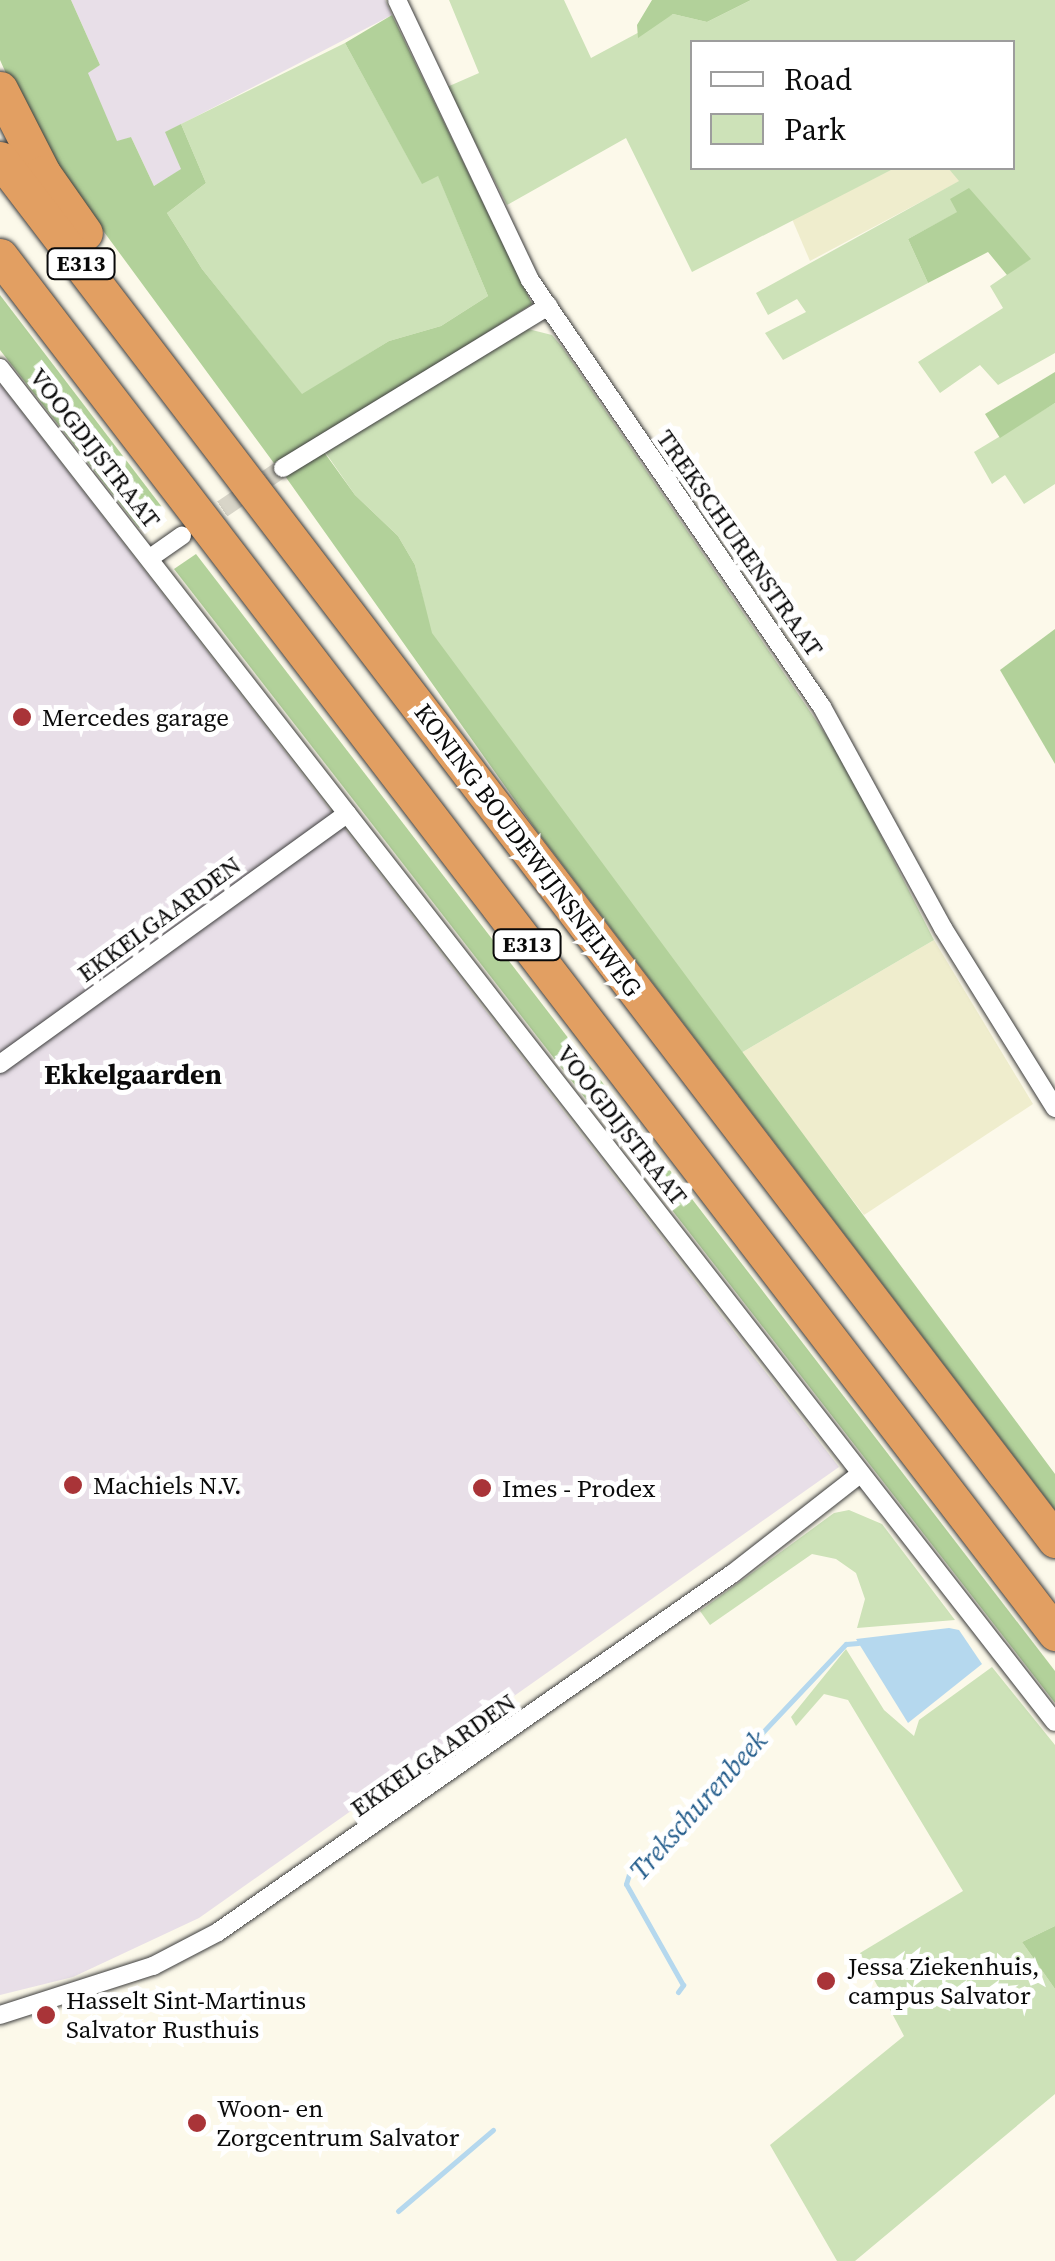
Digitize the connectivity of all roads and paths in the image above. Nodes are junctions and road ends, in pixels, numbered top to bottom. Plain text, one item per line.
1 (397, 0) edge
2 (0, 89) edge
3 (0, 159) edge
4 (0, 256) edge
5 (548, 306) junction
6 (0, 368) edge
7 (161, 369) junction
8 (282, 468) tunnel mouth
9 (182, 536) tunnel mouth
10 (150, 558) junction
11 (347, 814) junction
12 (0, 1064) edge
13 (1055, 1108) edge
14 (860, 1474) junction
15 (1055, 1540) edge
16 (1055, 1633) edge
17 (1055, 1722) edge
18 (0, 2015) edge

1 - 5 street, TREKSCHURENSTRAAT
2 - 7 highway
3 - 7 highway, KONING BOUDEWIJNSNELWEG / E313
4 - 16 highway, E313
5 - 8 street
5 - 13 street, TREKSCHURENSTRAAT
6 - 10 street, VOOGDIJSTRAAT
7 - 15 highway, KONING BOUDEWIJNSNELWEG / E313
9 - 10 street, VOOGDIJSTRAAT
10 - 11 street, VOOGDIJSTRAAT
11 - 12 street, EKKELGAARDEN
11 - 14 street, VOOGDIJSTRAAT
14 - 17 street, VOOGDIJSTRAAT
14 - 18 street, EKKELGAARDEN

